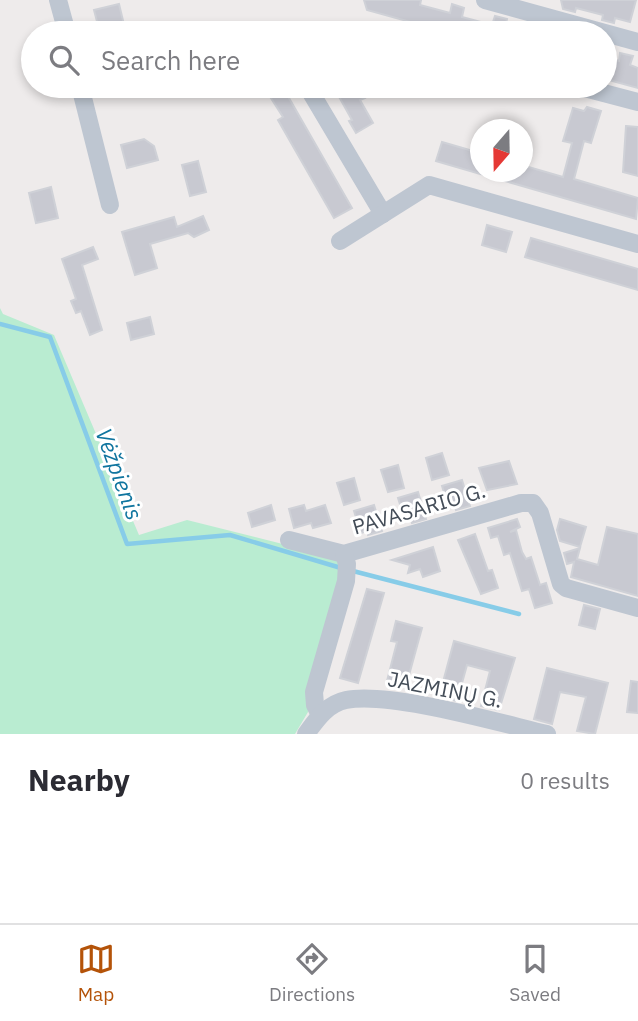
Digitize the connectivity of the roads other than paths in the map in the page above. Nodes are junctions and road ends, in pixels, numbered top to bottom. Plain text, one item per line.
1 (58, 0) edge
2 (485, 0) edge
3 (64, 21) edge
4 (562, 21) edge
5 (617, 36) edge
6 (638, 42) edge
7 (617, 96) edge
8 (83, 98) edge
9 (314, 98) edge
10 (638, 102) edge
11 (110, 205) dead end
12 (383, 214) junction
13 (341, 242) dead end
14 (638, 244) edge
15 (289, 540) dead end
16 (344, 554) junction
17 (638, 608) edge
18 (320, 715) junction
19 (306, 734) edge
20 (547, 734) edge

1 - 3 street
2 - 4 street
5 - 6 street
7 - 10 street
8 - 11 street
9 - 12 street
12 - 13 street
12 - 14 street
15 - 16 street, PAVASARIO G.
16 - 17 street, PAVASARIO G.
16 - 18 street
18 - 19 street, JAZMINŲ G.
18 - 20 street, JAZMINŲ G.

